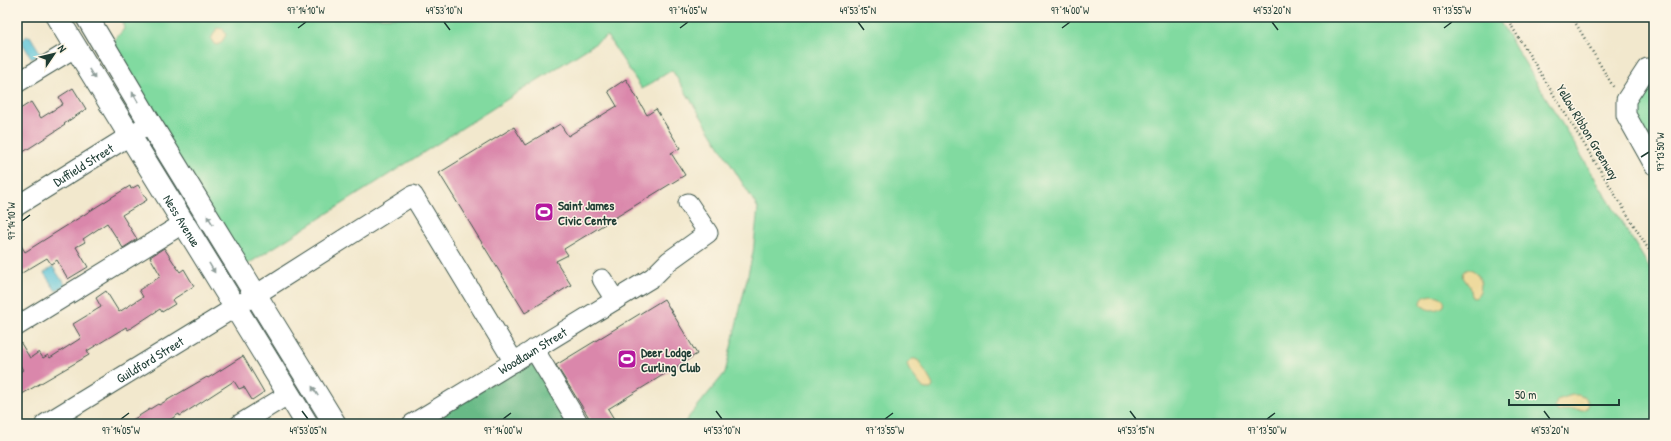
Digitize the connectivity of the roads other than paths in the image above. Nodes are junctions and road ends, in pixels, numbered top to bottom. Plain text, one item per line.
1 (57, 17) edge
2 (87, 17) edge
3 (76, 47) junction
4 (1647, 68) dead end
5 (17, 83) edge
6 (150, 124) junction
7 (131, 136) junction
8 (1654, 165) edge
9 (688, 203) dead end
10 (17, 206) edge
11 (184, 223) junction
12 (602, 279) dead end
13 (255, 294) junction
14 (615, 300) junction
15 (235, 306) junction
16 (17, 326) edge
17 (534, 349) junction
18 (514, 362) junction
19 (289, 394) junction
20 (45, 424) edge
21 (240, 424) edge
22 (307, 424) edge
23 (335, 424) edge
24 (412, 424) edge
25 (579, 424) edge

1 - 3 main road, Ness Avenue
6 -> 2 main road, Ness Avenue
3 - 5 street
3 -> 7 main road, Ness Avenue
4 - 8 street
6 - 7 street, Duffield Street
13 -> 6 main road, Ness Avenue
7 - 10 street, Duffield Street
7 - 11 main road, Ness Avenue
9 - 14 street, Woodlawn Street
11 -> 15 main road, Ness Avenue
11 - 16 street
12 - 14 street
13 - 15 street, Guildford Street
13 - 18 street, Guildford Street
23 -> 13 main road, Ness Avenue
14 - 17 street, Woodlawn Street
15 - 19 main road, Ness Avenue
15 - 20 street, Guildford Street
17 - 18 street, Woodlawn Street
17 - 25 street
18 - 24 street, Woodlawn Street
19 - 21 street
19 - 22 main road, Ness Avenue

